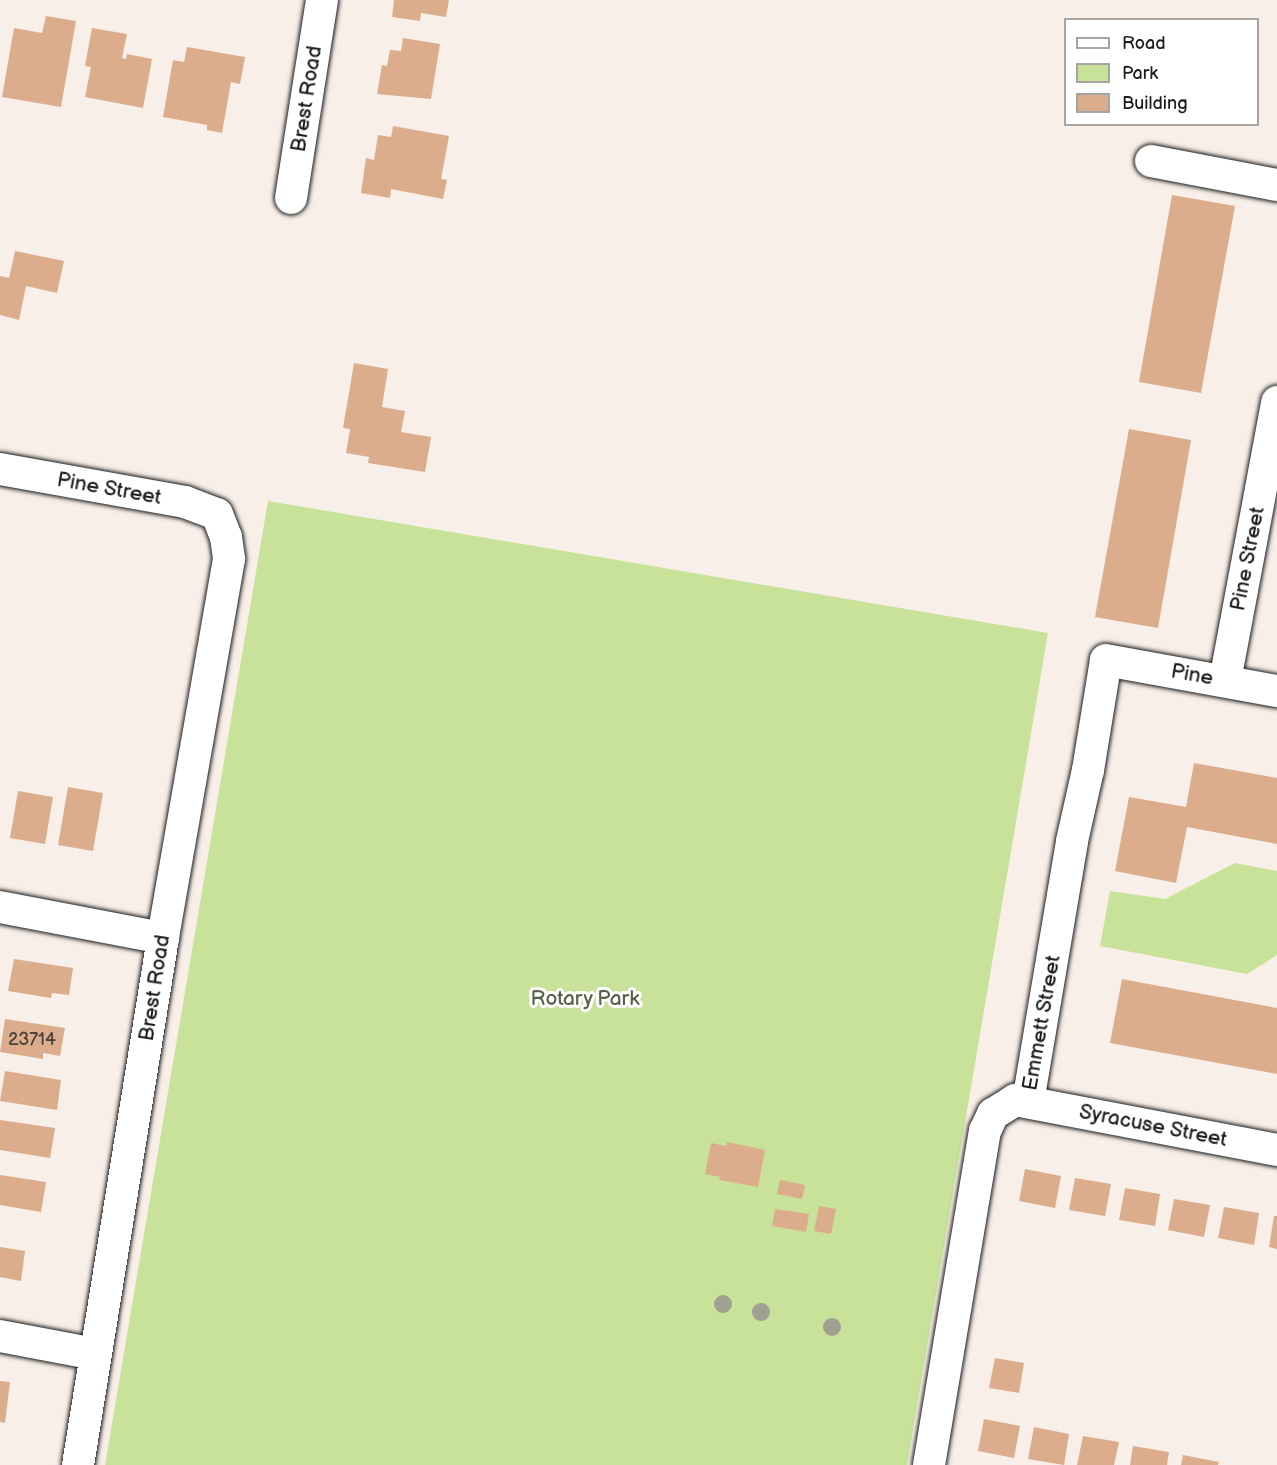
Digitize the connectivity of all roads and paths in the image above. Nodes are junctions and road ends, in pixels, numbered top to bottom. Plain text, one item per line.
1 (313, 2) edge
2 (1151, 161) dead end
3 (1277, 185) edge
4 (291, 198) dead end
5 (1277, 402) edge
6 (0, 469) edge
7 (217, 514) joint
8 (1106, 660) joint
9 (1225, 681) junction
10 (1277, 691) edge
11 (0, 907) edge
12 (163, 938) junction
13 (1028, 1102) junction
14 (1277, 1150) edge
15 (0, 1336) edge
16 (95, 1354) junction
17 (78, 1465) edge
18 (929, 1465) edge

1 - 4 street, Brest Road
2 - 3 street
5 - 9 street, Pine Street
6 - 7 street, Pine Street
7 - 12 street, Brest Road
8 - 9 street, Pine
8 - 13 street, Emmett Street
9 - 10 street, Pine
11 - 12 street
12 - 16 street, Brest Road
13 - 14 street, Syracuse Street
13 - 18 street, Emmett Street
15 - 16 street
16 - 17 street, Brest Road

